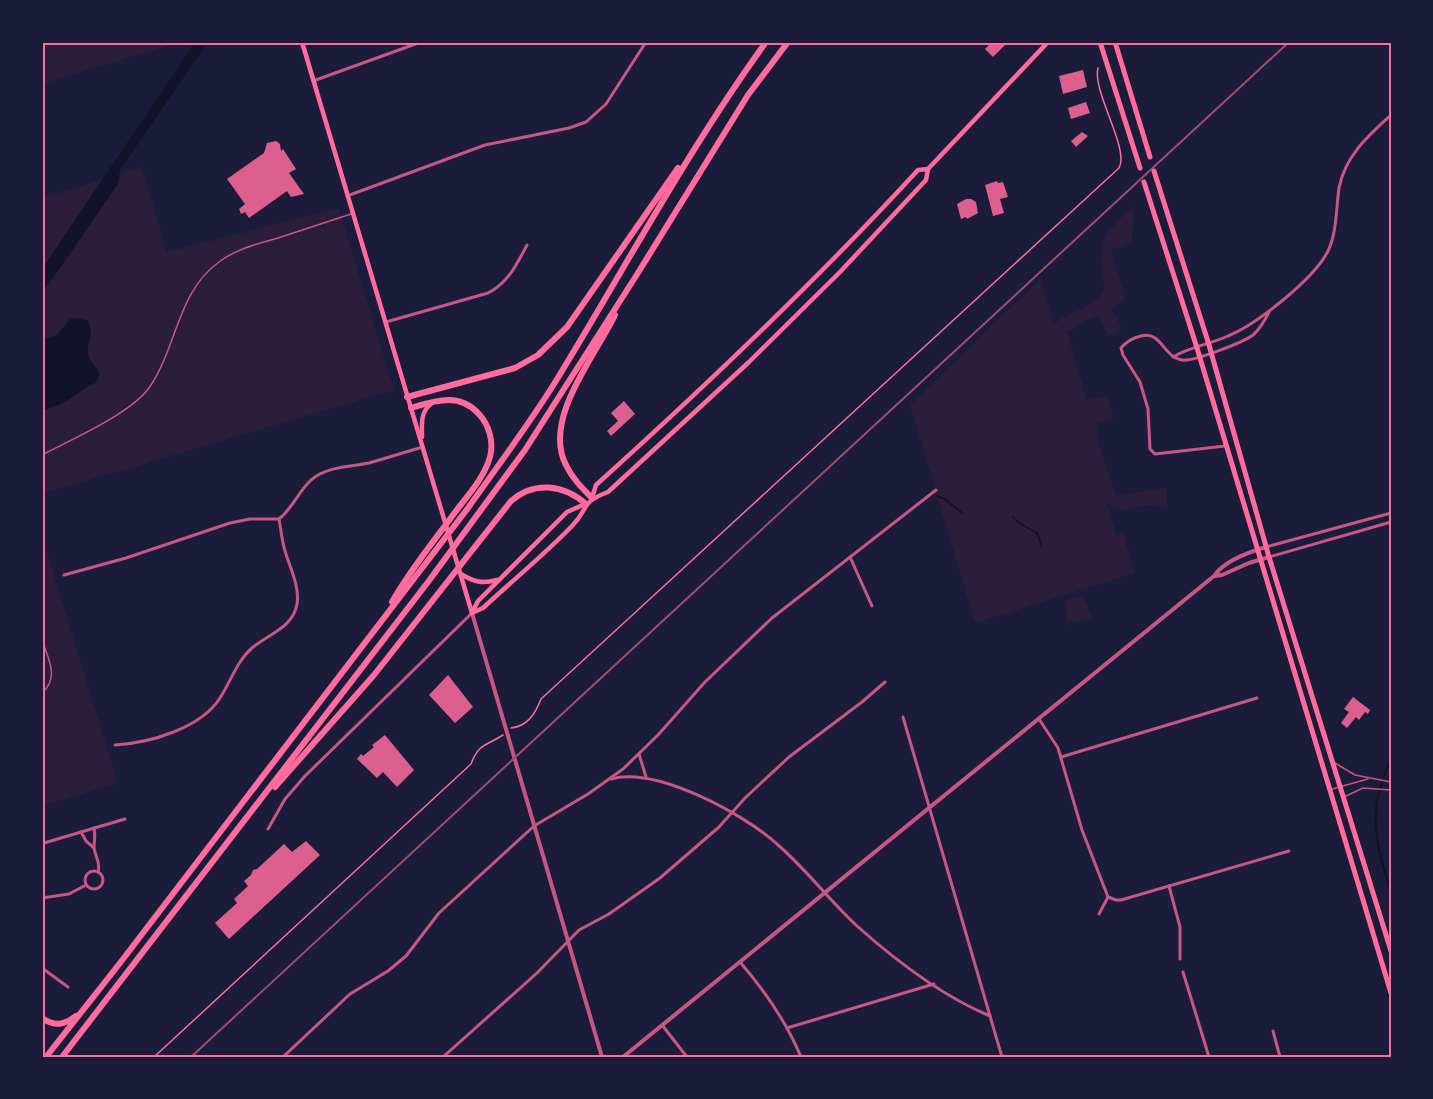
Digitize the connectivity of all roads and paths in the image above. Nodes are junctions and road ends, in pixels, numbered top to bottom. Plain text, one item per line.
1 (302, 42) edge
2 (421, 42) edge
3 (646, 42) edge
4 (766, 42) edge
5 (1048, 42) edge
6 (1100, 42) edge
7 (1115, 42) edge
8 (787, 43) edge
9 (1098, 68) dead end
10 (313, 81) junction
11 (1391, 115) edge
12 (695, 146) junction
13 (1150, 157) dead end
14 (1140, 168) dead end
15 (928, 169) junction
16 (1154, 171) dead end
17 (1144, 182) dead end
18 (347, 196) junction
19 (352, 213) junction
20 (527, 245) dead end
21 (831, 264) junction
22 (840, 272) junction
23 (624, 295) junction
24 (793, 301) junction
25 (802, 310) junction
26 (1269, 312) junction
27 (385, 323) junction
28 (1209, 345) junction
29 (1197, 348) junction
30 (1211, 353) junction
31 (1173, 357) junction
32 (1199, 357) junction
33 (407, 397) junction
34 (440, 399) junction
35 (411, 408) junction
36 (423, 446) junction
37 (1226, 446) junction
38 (42, 456) edge
39 (936, 490) dead end
40 (592, 498) junction
41 (586, 504) junction
42 (1391, 513) edge
43 (279, 519) junction
44 (1391, 522) edge
45 (1266, 547) junction
46 (1257, 550) junction
47 (850, 557) junction
48 (1269, 558) junction
49 (1260, 560) junction
50 (460, 574) junction
51 (64, 575) dead end
52 (1214, 576) junction
53 (500, 579) junction
54 (872, 606) dead end
55 (472, 613) junction
56 (377, 627) junction
57 (42, 640) edge
58 (885, 682) dead end
59 (42, 693) edge
60 (1257, 698) dead end
61 (903, 717) dead end
62 (1039, 719) junction
63 (511, 728) dead end
64 (501, 737) dead end
65 (115, 745) dead end
66 (639, 754) junction
67 (1061, 757) junction
68 (1331, 757) junction
69 (646, 777) junction
70 (1369, 779) junction
71 (610, 780) junction
72 (1391, 782) edge
73 (1340, 787) junction
74 (1329, 790) junction
75 (1390, 790) edge
76 (1343, 797) junction
77 (261, 799) junction
78 (929, 808) junction
79 (732, 813) junction
80 (125, 819) dead end
81 (534, 826) junction
82 (94, 828) junction
83 (268, 829) dead end
84 (81, 832) junction
85 (44, 843) dead end
86 (94, 848) junction
87 (1289, 851) dead end
88 (98, 872) junction
89 (86, 885) junction
90 (1169, 886) junction
91 (824, 894) junction
92 (1108, 897) junction
93 (42, 898) edge
94 (1099, 914) dead end
95 (568, 941) junction
96 (1391, 951) edge
97 (1180, 959) dead end
98 (740, 962) junction
99 (42, 968) edge
100 (1183, 972) dead end
101 (934, 984) junction
102 (68, 987) dead end
103 (1391, 993) edge
104 (83, 1010) junction
105 (990, 1016) junction
106 (42, 1018) edge
107 (662, 1025) junction
108 (787, 1028) junction
109 (42, 1031) edge
110 (1273, 1031) dead end
111 (42, 1040) edge
112 (46, 1057) edge
113 (62, 1057) edge
114 (154, 1057) edge
115 (283, 1057) edge
116 (443, 1057) edge
117 (602, 1057) edge
118 (623, 1057) edge
119 (687, 1057) edge
120 (801, 1057) edge
121 (1002, 1057) edge
122 (1209, 1057) edge
123 (1280, 1057) edge

1 - 10 main road
2 - 10 street
3 - 18 street
4 - 12 highway
5 - 15 main road
6 - 14 main road
7 - 13 main road
8 - 23 highway
9 - 63 path
10 - 18 main road
11 - 26 street
12 - 33 highway
12 - 56 highway
15 - 21 main road
15 - 22 main road
16 - 28 main road
17 - 29 main road
18 - 19 main road
19 - 27 main road
19 - 38 lane
20 - 27 street
21 - 22 main road
21 - 24 main road
22 - 25 main road
23 - 40 highway
23 - 77 highway
24 - 25 main road
24 - 40 main road
25 - 40 main road
26 - 28 street
26 - 30 street
27 - 33 main road
28 - 29 street
28 - 30 main road
29 - 31 street
29 - 32 main road
30 - 32 street
30 - 45 main road
31 - 32 street
31 - 37 street
32 - 37 main road
33 - 35 main road
34 - 35 highway
34 - 36 main road
34 - 56 highway
35 - 36 main road
36 - 43 street
36 - 50 main road
37 - 46 main road
39 - 47 street
40 - 41 main road
41 - 53 main road
41 - 55 main road
41 - 77 highway
42 - 45 street
43 - 51 street
43 - 65 street
44 - 48 street
45 - 46 street
45 - 48 main road
46 - 49 main road
46 - 52 street
47 - 54 street
47 - 66 street
48 - 49 street
48 - 68 main road
49 - 52 street
49 - 74 main road
50 - 53 main road
50 - 55 main road
52 - 62 street
53 - 55 main road
55 - 81 street
55 - 83 street
56 - 104 highway
57 - 59 lane
58 - 79 street
60 - 67 street
61 - 78 street
62 - 67 street
62 - 78 street
64 - 114 path
66 - 69 street
66 - 71 street
67 - 92 street
68 - 70 lane
68 - 73 main road
69 - 71 street
69 - 79 street
70 - 72 lane
70 - 73 lane
71 - 81 street
73 - 74 lane
73 - 76 main road
74 - 103 main road
75 - 76 lane
76 - 96 main road
77 - 113 highway
78 - 91 street
78 - 105 street
79 - 91 street
79 - 95 street
80 - 82 street
81 - 95 street
81 - 115 street
82 - 84 street
82 - 86 street
84 - 85 street
84 - 86 street
86 - 88 street
87 - 90 street
88 - 89 street
88 - 89 street
89 - 93 street
90 - 92 street
90 - 97 street
91 - 98 street
91 - 101 street
92 - 94 street
95 - 116 street
95 - 117 street
98 - 107 street
98 - 108 street
99 - 102 street
100 - 122 street
101 - 105 street
101 - 108 street
104 - 106 highway
104 - 112 highway
105 - 121 street
107 - 118 street
107 - 119 street
108 - 120 street
109 - 111 highway
110 - 123 street

